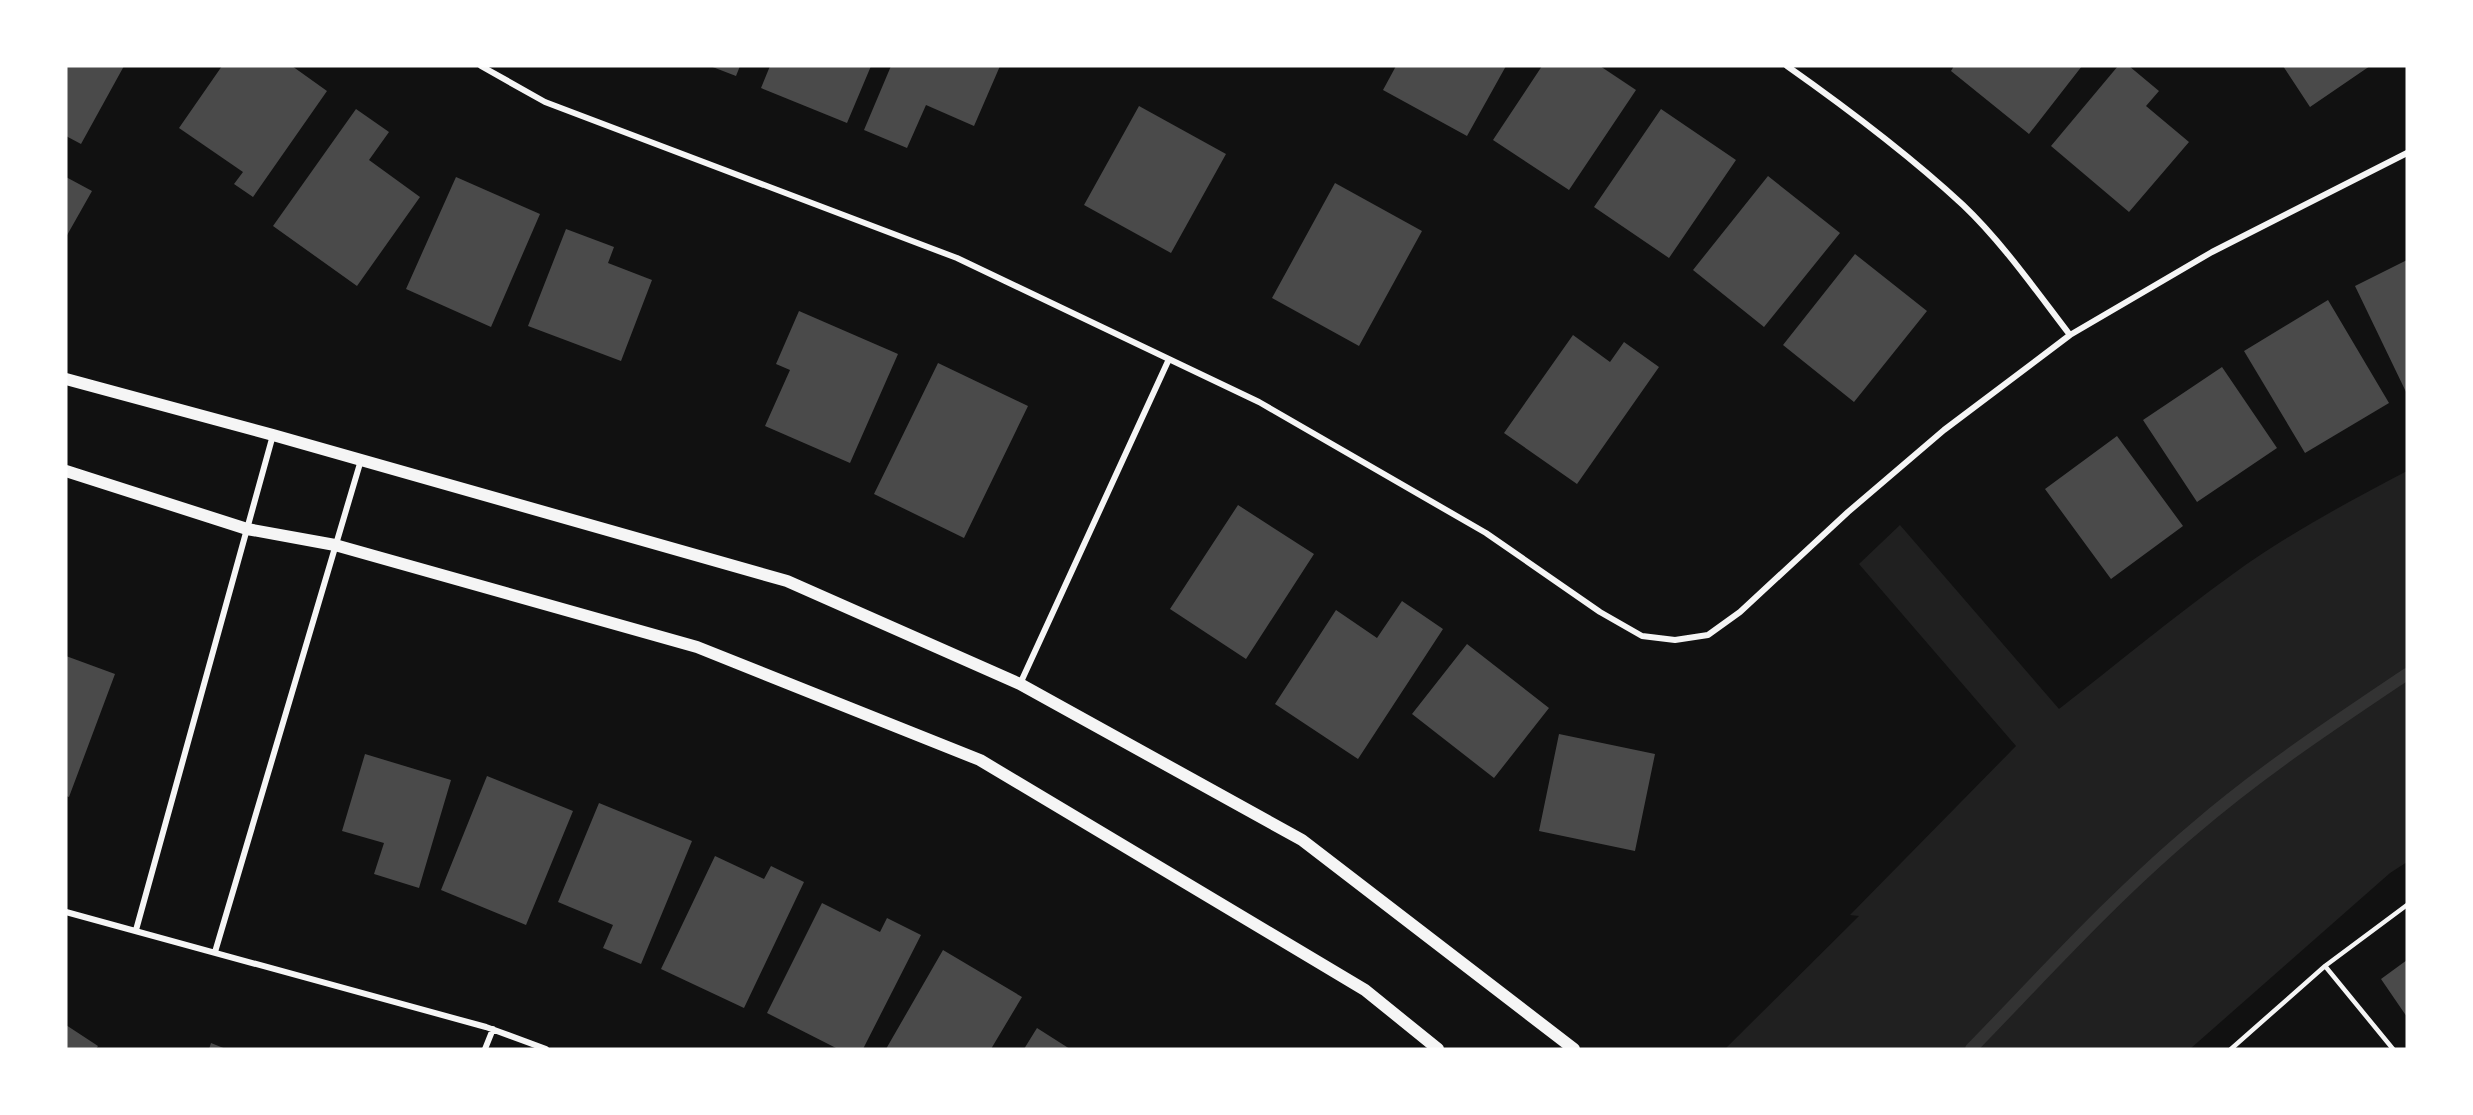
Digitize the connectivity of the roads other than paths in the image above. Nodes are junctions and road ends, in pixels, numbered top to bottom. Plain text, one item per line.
1 (481, 66) edge
2 (1787, 66) edge
3 (2407, 153) edge
4 (2070, 335) junction
5 (1169, 359) junction
6 (66, 379) edge
7 (273, 435) junction
8 (362, 460) junction
9 (66, 471) edge
10 (247, 529) junction
11 (335, 545) junction
12 (1020, 684) junction
13 (2407, 905) edge
14 (66, 912) edge
15 (136, 930) junction
16 (215, 951) junction
17 (2325, 966) junction
18 (493, 1029) junction
19 (485, 1049) edge
20 (546, 1049) edge
21 (1438, 1049) edge
22 (1574, 1049) edge
23 (2231, 1049) edge
24 (2392, 1049) edge

1 - 5 street
2 - 4 street
3 - 4 street
4 - 5 street
5 - 12 street
6 - 7 main road
7 - 8 main road
7 - 10 street
8 - 11 street
8 - 12 main road
9 - 10 main road
10 - 11 main road
10 - 15 street
11 - 16 street
11 - 21 main road
12 - 22 main road
13 - 17 lane
14 - 15 street
15 - 16 street
16 - 18 street
17 - 23 lane
17 - 24 lane
18 - 19 street
18 - 20 street

